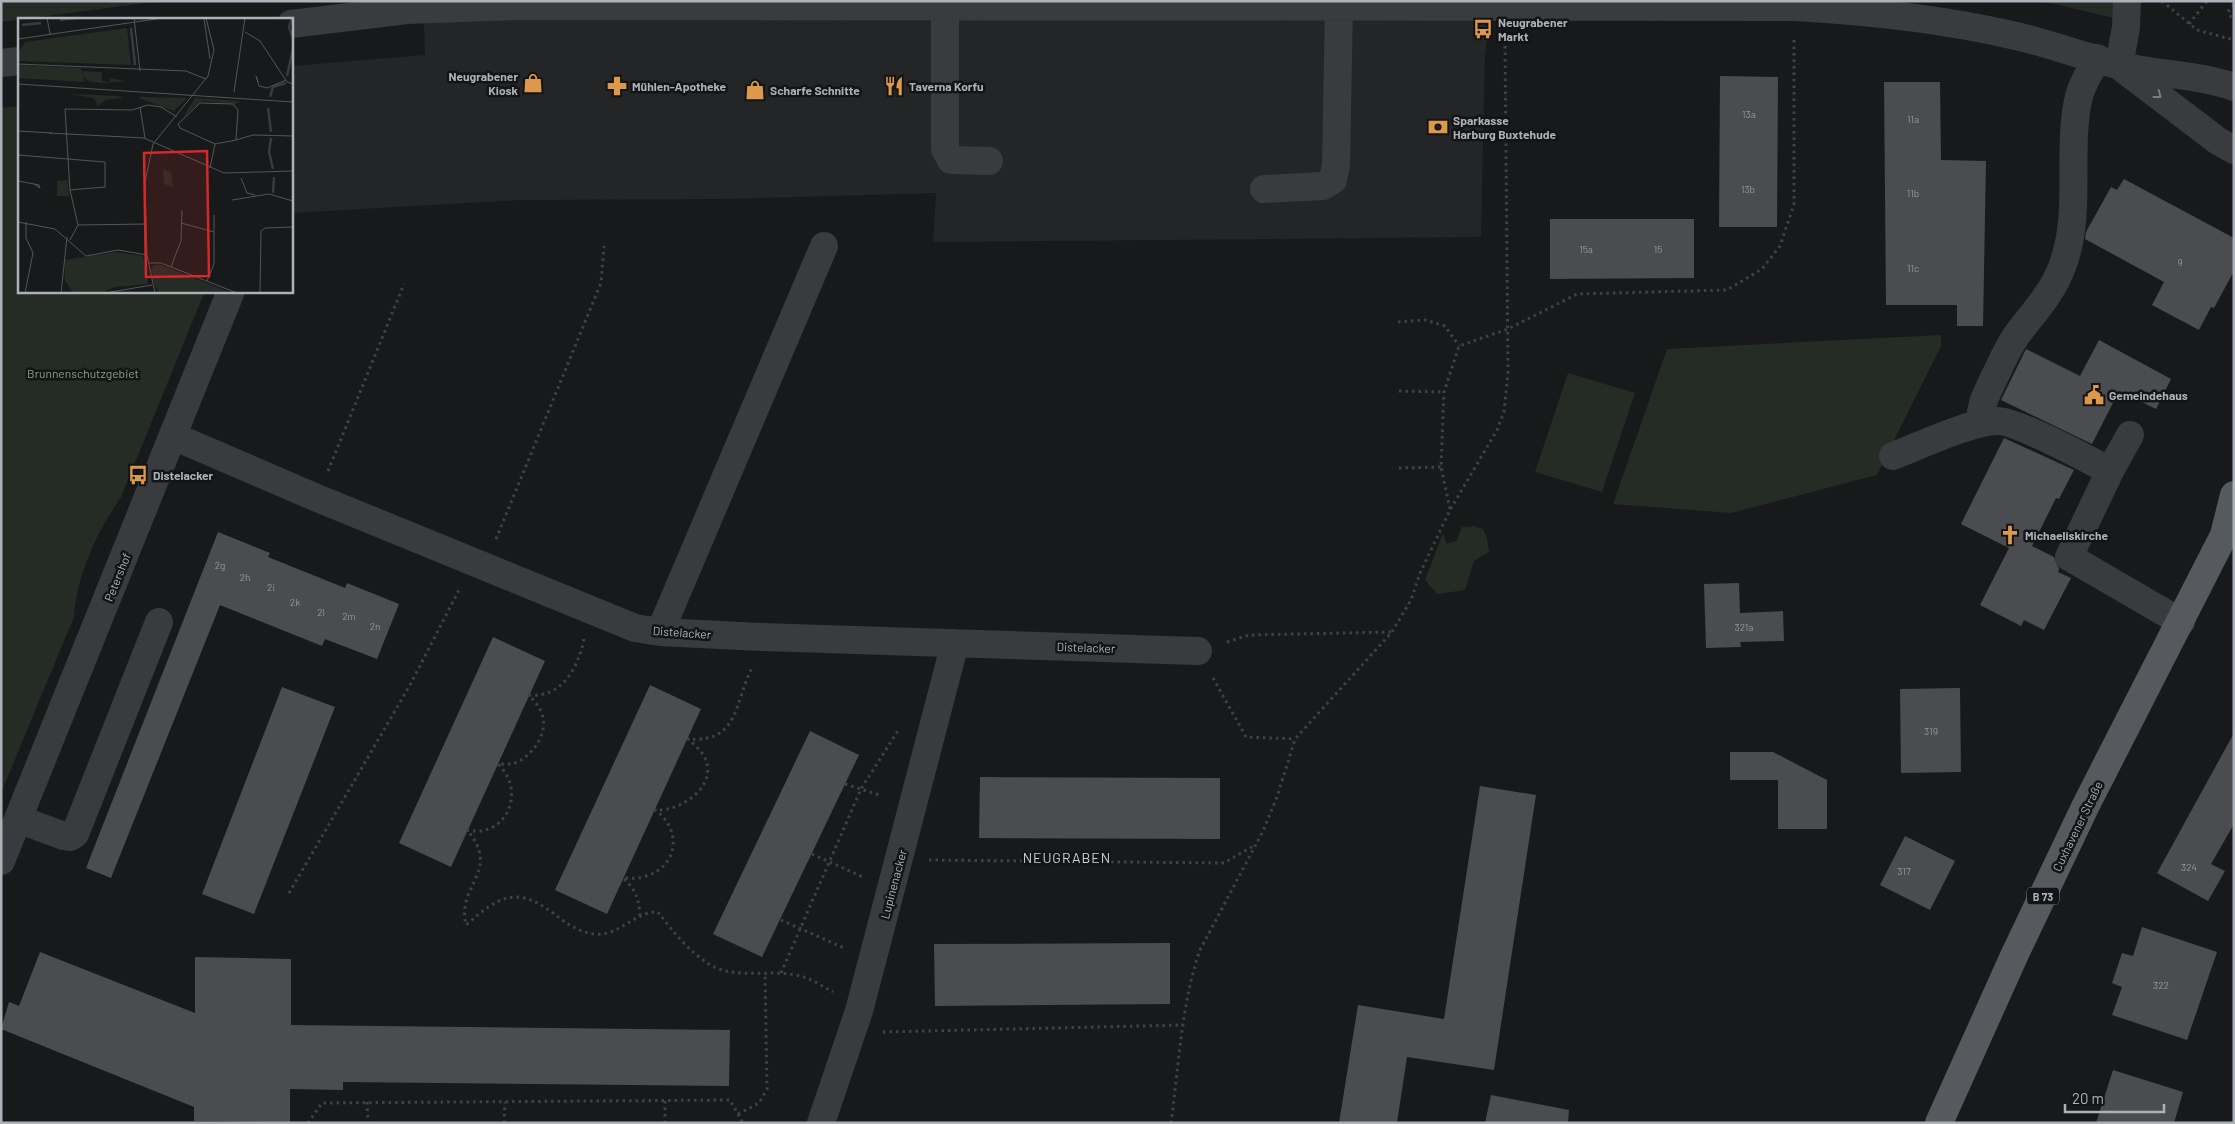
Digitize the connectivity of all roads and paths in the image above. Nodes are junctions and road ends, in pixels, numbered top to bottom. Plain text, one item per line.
1 (2127, 1) edge
2 (2162, 1) edge
3 (2207, 1) edge
4 (1506, 3) edge
5 (953, 4) edge
6 (2234, 5) edge
7 (407, 6) edge
8 (1339, 6) junction
9 (1846, 6) edge
10 (1794, 7) junction
11 (2234, 19) edge
12 (292, 24) edge
13 (2190, 24) junction
14 (2234, 40) edge
15 (18, 60) edge
16 (2108, 62) junction
17 (1, 63) edge
18 (2234, 87) edge
19 (2234, 150) edge
20 (989, 162) dead end
21 (1264, 188) dead end
22 (604, 246) dead end
23 (824, 246) dead end
24 (404, 284) dead end
25 (231, 292) edge
26 (1398, 322) dead end
27 (1508, 329) junction
28 (1459, 346) junction
29 (1399, 391) dead end
30 (1444, 392) junction
31 (1981, 423) junction
32 (2130, 435) dead end
33 (173, 436) junction
34 (1893, 456) dead end
35 (1442, 467) junction
36 (1399, 468) dead end
37 (2110, 471) junction
38 (2234, 494) edge
39 (317, 498) junction
40 (1450, 510) junction
41 (2229, 529) edge
42 (479, 564) junction
43 (591, 609) junction
44 (159, 622) dead end
45 (2181, 622) junction
46 (660, 632) junction
47 (1392, 632) junction
48 (761, 637) junction
49 (955, 643) junction
50 (1198, 651) junction
51 (903, 724) dead end
52 (1295, 739) junction
53 (846, 784) dead end
54 (861, 789) junction
55 (914, 807) junction
56 (18, 819) junction
57 (1256, 845) junction
58 (812, 854) dead end
59 (900, 860) junction
60 (1, 861) edge
61 (829, 862) junction
62 (891, 890) junction
63 (289, 893) dead end
64 (640, 916) junction
65 (780, 920) dead end
66 (800, 929) junction
67 (873, 960) junction
68 (781, 973) junction
69 (765, 974) junction
70 (856, 1022) junction
71 (1183, 1025) junction
72 (666, 1100) junction
73 (368, 1102) junction
74 (505, 1102) junction
75 (738, 1114) junction
76 (308, 1123) edge
77 (368, 1123) edge
78 (504, 1123) edge
79 (665, 1123) edge
80 (743, 1123) edge
81 (821, 1123) edge
82 (1171, 1123) edge
83 (1939, 1123) edge

1 - 16 street
2 - 13 path
3 - 13 path
4 - 8 street
4 - 10 street
4 - 27 path
5 - 7 street
5 - 8 street
5 - 20 street
6 - 11 path
7 - 12 street
8 - 21 street
9 - 10 street
9 - 16 street
10 - 27 path
13 - 14 path
15 - 17 street
16 - 18 street
16 -> 19 street
16 - 31 street
22 - 42 path
23 - 46 street
24 - 39 path
25 - 33 street, Petershof
26 - 28 path
27 - 28 path
27 - 40 path
28 - 30 path
29 - 30 path
30 - 35 path
31 - 34 street
31 - 37 street
32 - 37 street
33 - 39 street, Distelacker
33 - 56 street, Petershof
35 - 36 path
35 - 40 path
37 - 45 street
38 - 41 main road, Cuxhavener Straße / B 73
39 - 42 street, Distelacker
40 - 47 path
41 - 45 main road, Cuxhavener Straße / B 73
42 - 43 street, Distelacker
42 - 63 path
43 - 46 street, Distelacker
43 - 64 path
44 - 56 street
45 - 83 main road, Cuxhavener Straße / B 73
46 - 48 street, Distelacker
47 - 50 path
47 - 52 path
48 - 49 street, Distelacker
48 - 64 path
49 - 50 street, Distelacker
49 - 55 street, Lupinenacker
50 - 52 path
51 - 54 path
52 - 57 path
53 - 54 path
54 - 55 path
54 - 61 path
55 - 59 street, Lupinenacker
56 - 60 street, Petershof
57 - 59 path
57 - 71 path
58 - 61 path
59 - 62 street, Lupinenacker
61 - 62 path
61 - 66 path
62 - 67 street, Lupinenacker
64 - 69 path
65 - 66 path
66 - 67 path
66 - 68 path
67 - 70 street, Lupinenacker
68 - 69 path
68 - 70 path
69 - 75 path
70 - 71 path
70 - 81 street, Lupinenacker
71 - 82 path
72 - 74 path
72 - 75 path
72 - 79 path
73 - 74 path
73 - 76 path
73 - 77 path
74 - 78 path
75 - 80 path

